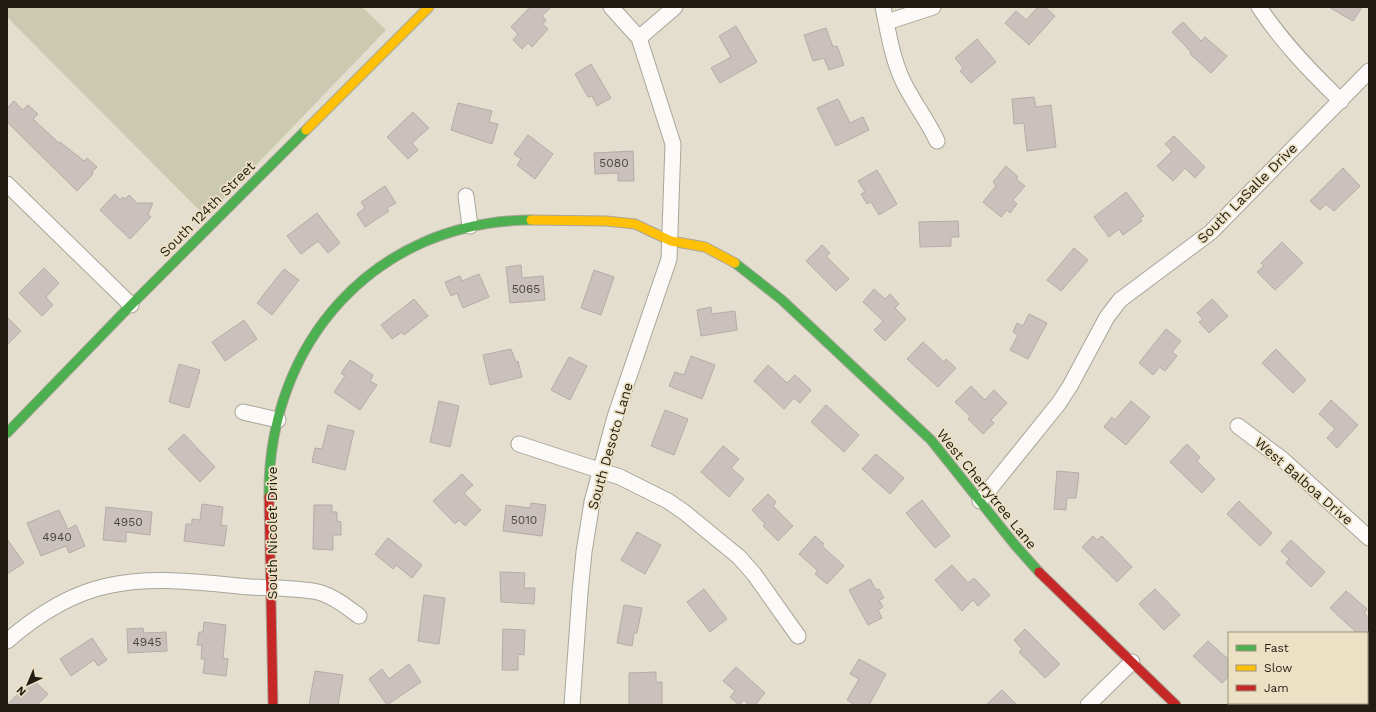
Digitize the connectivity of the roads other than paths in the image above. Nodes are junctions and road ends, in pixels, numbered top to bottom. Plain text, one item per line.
1 (429, 7) edge
2 (611, 7) edge
3 (675, 7) edge
4 (883, 7) edge
5 (933, 7) edge
6 (1259, 7) edge
7 (887, 22) junction
8 (639, 38) junction
9 (1369, 71) edge
10 (1340, 101) junction
11 (937, 141) dead end
12 (7, 184) edge
13 (466, 196) dead end
14 (470, 226) junction
15 (669, 240) junction
16 (131, 305) junction
17 (243, 412) dead end
18 (278, 420) junction
19 (1238, 426) dead end
20 (7, 433) edge
21 (519, 444) dead end
22 (600, 471) junction
23 (980, 501) junction
24 (1369, 538) edge
25 (272, 588) junction
26 (360, 616) dead end
27 (798, 636) dead end
28 (7, 641) edge
29 (1132, 662) junction
30 (273, 705) edge
31 (572, 705) edge
32 (1088, 705) edge
33 (1176, 705) edge

1 - 16 street, South 124th Street
2 - 8 street
3 - 8 street
4 - 7 street
5 - 7 street
6 - 10 street
7 - 11 street
8 - 15 street, South Desoto Lane
9 - 10 street, South LaSalle Drive
10 - 23 street, South LaSalle Drive
12 - 16 street
13 - 14 street
14 - 15 street, South Nicolet Drive
14 - 18 street, South Nicolet Drive
15 - 22 street, South Desoto Lane
15 - 23 street, West Cherrytree Lane
16 - 20 street, South 124th Street
17 - 18 street
18 - 25 street, South Nicolet Drive
19 - 24 street, West Balboa Drive
21 - 22 street
22 - 27 street
22 - 31 street, South Desoto Lane
23 - 29 street, West Cherrytree Lane
25 - 26 street
25 - 28 street
25 - 30 street, South Nicolet Drive
29 - 32 street
29 - 33 street, West Cherrytree Lane

